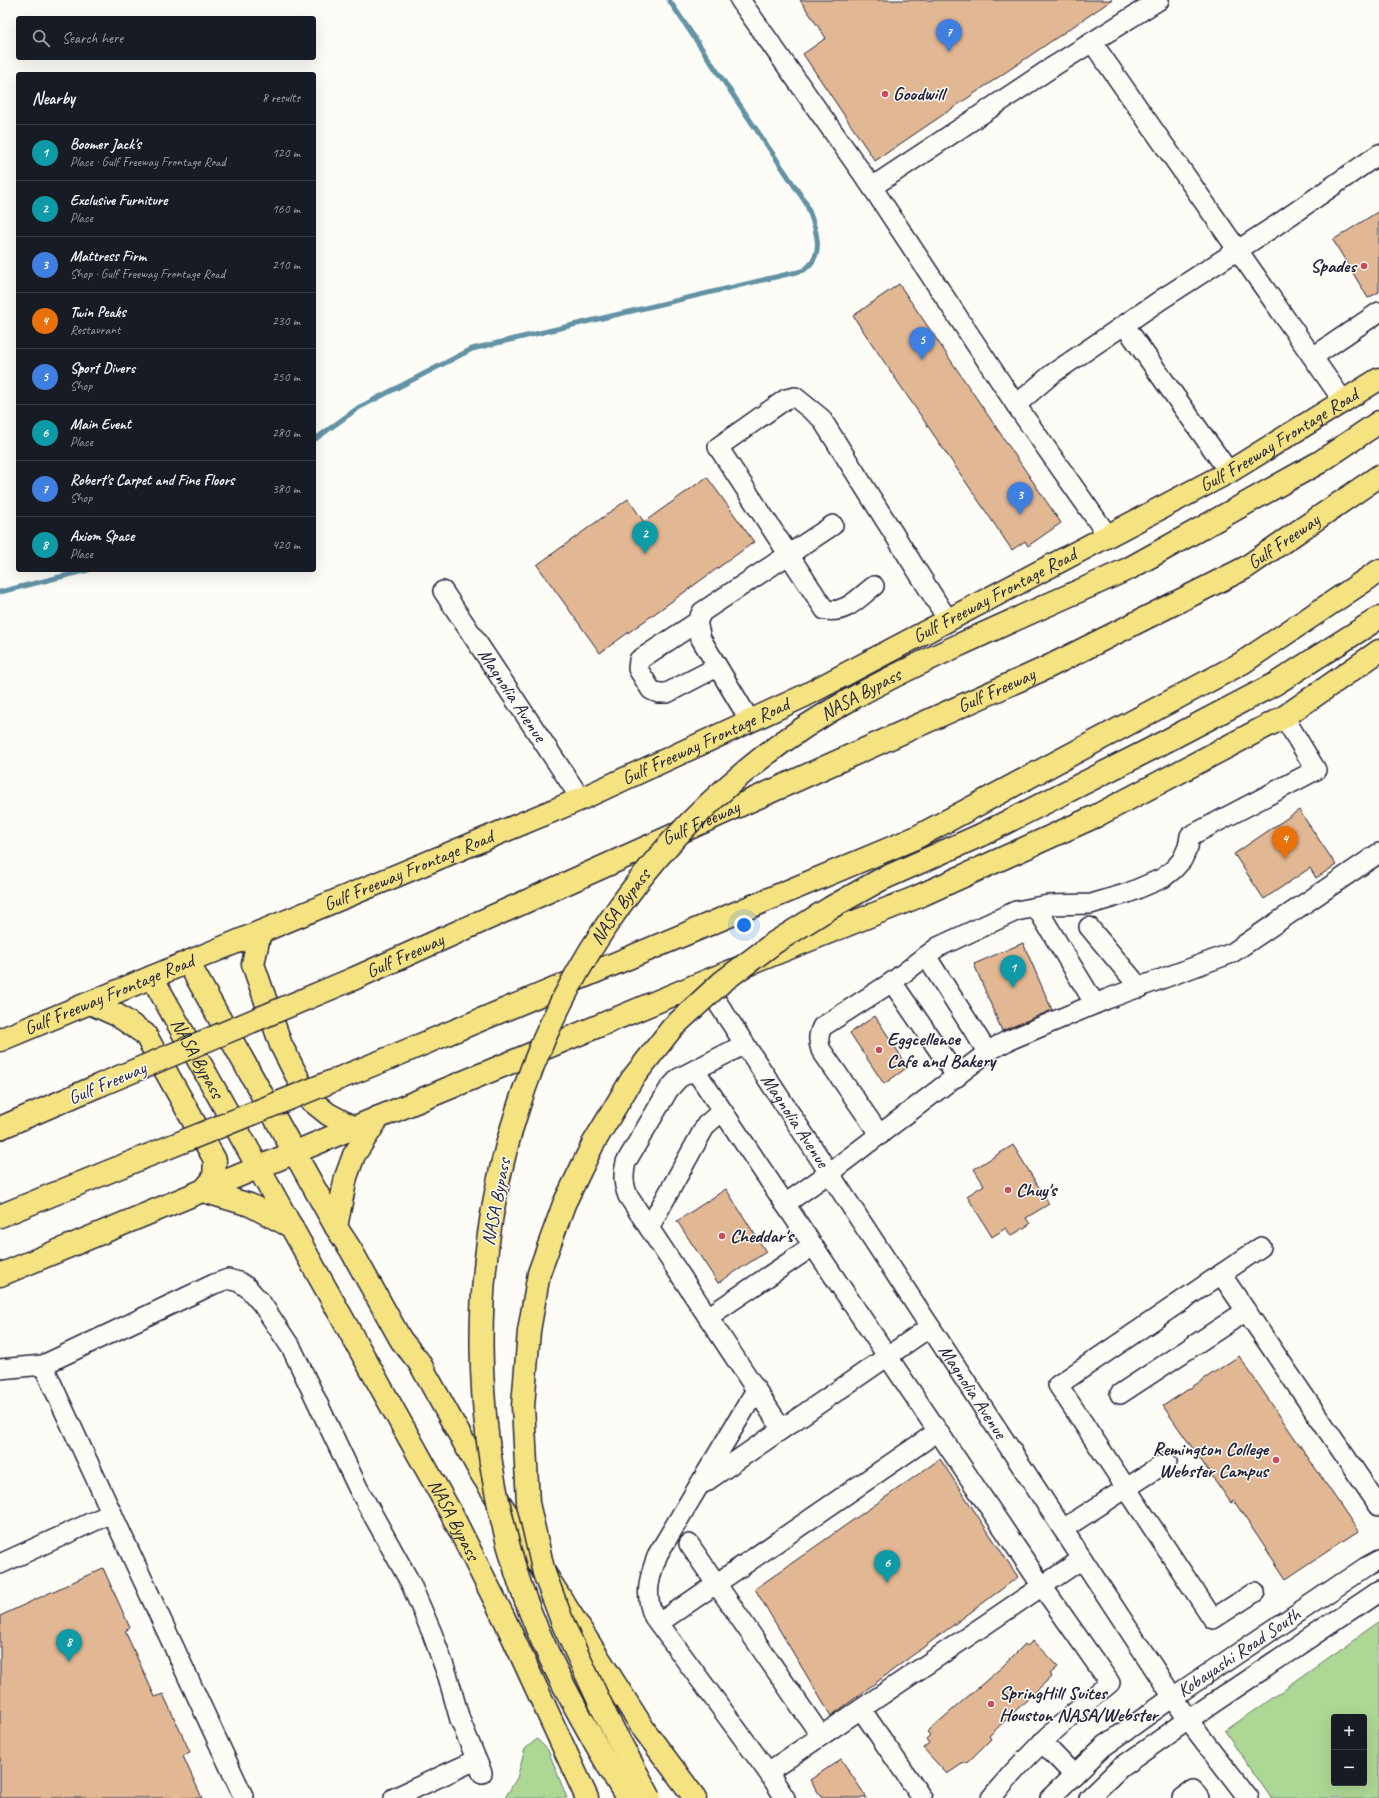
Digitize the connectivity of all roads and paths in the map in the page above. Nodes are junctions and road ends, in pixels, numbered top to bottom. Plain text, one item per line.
1 (740, 0) edge
2 (1159, 0) edge
3 (1092, 42) junction
4 (1379, 154) edge
5 (872, 187) junction
6 (1237, 249) junction
7 (1379, 312) edge
8 (1125, 326) junction
9 (1313, 357) junction
10 (1379, 379) edge
11 (1344, 402) junction
12 (1016, 405) junction
13 (1379, 422) edge
14 (1229, 472) junction
15 (1379, 476) edge
16 (833, 525) dead end
17 (1108, 536) junction
18 (789, 555) junction
19 (1379, 571) edge
20 (874, 586) dead end
21 (443, 591) dead end
22 (1379, 618) edge
23 (948, 620) junction
24 (697, 622) junction
25 (1379, 651) edge
26 (718, 666) junction
27 (1284, 717) junction
28 (750, 721) junction
29 (581, 798) junction
30 (1379, 853) edge
31 (1036, 907) junction
32 (1089, 927) dead end
33 (260, 932) junction
34 (926, 956) junction
35 (188, 962) junction
36 (152, 978) junction
37 (704, 982) junction
38 (892, 982) junction
39 (1140, 988) junction
40 (90, 1003) junction
41 (1095, 1004) junction
42 (0, 1040) edge
43 (744, 1044) junction
44 (988, 1053) junction
45 (695, 1070) junction
46 (957, 1077) junction
47 (722, 1111) junction
48 (379, 1117) junction
49 (0, 1128) edge
50 (354, 1128) junction
51 (880, 1135) junction
52 (294, 1152) junction
53 (258, 1168) junction
54 (830, 1174) junction
55 (203, 1191) junction
56 (785, 1204) junction
57 (0, 1216) edge
58 (292, 1227) junction
59 (336, 1227) junction
60 (650, 1228) junction
61 (813, 1246) junction
62 (1261, 1247) dead end
63 (1221, 1274) junction
64 (0, 1275) edge
65 (1246, 1311) junction
66 (708, 1317) junction
67 (930, 1327) junction
68 (887, 1357) junction
69 (43, 1365) junction
70 (0, 1369) edge
71 (756, 1390) junction
72 (1120, 1394) dead end
73 (782, 1429) junction
74 (937, 1432) junction
75 (1167, 1462) dead end
76 (698, 1487) junction
77 (1126, 1488) junction
78 (1379, 1506) edge
79 (112, 1513) junction
80 (1063, 1529) junction
81 (689, 1544) dead end
82 (1082, 1559) junction
83 (1379, 1560) edge
84 (0, 1564) edge
85 (716, 1584) junction
86 (1042, 1586) junction
87 (1379, 1591) edge
88 (1255, 1592) dead end
89 (658, 1623) junction
90 (1173, 1697) junction
91 (861, 1709) junction
92 (1188, 1720) junction
93 (821, 1736) junction
94 (1042, 1742) junction
95 (768, 1772) junction
96 (1074, 1775) junction
97 (244, 1798) edge
98 (394, 1798) edge
99 (587, 1798) edge
100 (627, 1798) edge
101 (650, 1798) edge
102 (695, 1798) edge
103 (785, 1798) edge
104 (922, 1798) edge
105 (991, 1798) edge
106 (1050, 1798) edge
107 (1089, 1798) edge
108 (1182, 1798) edge
109 (1199, 1798) edge
110 (1248, 1798) edge

1 - 5 street
2 - 3 street
3 - 5 street
3 - 6 street
4 - 6 street
5 - 12 street
6 - 8 street
6 - 9 street
7 - 9 street
8 - 12 street
8 - 14 street
9 - 11 street
10 - 11 main road, Gulf Freeway Frontage Road
11 - 14 main road, Gulf Freeway Frontage Road
12 - 17 street
13 - 100 main road, NASA Bypass, bridge
14 - 17 main road, Gulf Freeway Frontage Road
15 - 49 main road, Gulf Freeway, bridge
16 - 18 street
17 - 23 main road, Gulf Freeway Frontage Road
18 - 20 street
18 - 23 street
18 - 24 street
19 - 57 main road, bridge
21 - 29 street, Magnolia Avenue
22 - 101 main road, bridge
23 - 28 main road, Gulf Freeway Frontage Road
24 - 26 street
24 - 26 street
25 - 27 main road
26 - 28 street
27 - 31 street
27 - 37 main road
28 - 29 main road, Gulf Freeway Frontage Road
29 - 33 main road, Gulf Freeway Frontage Road
30 - 39 street
31 - 34 street
31 - 41 street
32 - 39 street
33 - 35 main road, Gulf Freeway Frontage Road
33 - 50 main road
34 - 38 street
34 - 44 street
35 - 36 main road, Gulf Freeway Frontage Road
35 - 52 main road, NASA Bypass
36 - 40 main road, Gulf Freeway Frontage Road
36 - 53 main road, NASA Bypass
37 - 43 street, Magnolia Avenue
37 - 48 main road
38 - 46 street
38 - 51 street
39 - 41 street
40 - 42 main road, Gulf Freeway Frontage Road
40 - 55 main road
41 - 44 street
43 - 45 street
43 - 54 street, Magnolia Avenue
44 - 46 street
45 - 47 street
45 - 60 street
46 - 51 street
47 - 56 street
47 - 60 street
48 - 50 main road
48 - 59 main road
50 - 52 main road
51 - 54 street
52 - 53 main road
52 - 59 main road, NASA Bypass
53 - 55 main road
53 - 58 main road, NASA Bypass
54 - 56 street
54 - 67 street, Magnolia Avenue
55 - 58 main road
55 - 64 main road
56 - 61 street
58 - 99 main road, NASA Bypass
59 - 102 main road, NASA Bypass
60 - 66 street
61 - 66 street
61 - 68 street
62 - 63 street
63 - 65 street
63 - 77 street
65 - 72 street
65 - 78 street
66 - 71 street
67 - 68 street
67 - 80 street, Magnolia Avenue
68 - 73 street
68 - 74 street
69 - 70 street
69 - 79 street
69 - 98 street
71 - 73 street
71 - 76 street
73 - 76 street
74 - 85 street
74 - 86 street
75 - 77 street
76 - 89 street
77 - 80 street
77 - 88 street
79 - 84 street
79 - 97 street
80 - 82 street, Magnolia Avenue
81 - 85 street
82 - 86 street
82 - 90 street, Magnolia Avenue
83 - 90 street, Kobayashi Road South
85 - 89 street
85 - 93 street
86 - 91 street
86 - 94 street
87 - 92 street, Kobayashi Road South
89 - 95 street
90 - 92 street, Magnolia Avenue
90 - 96 street, Kobayashi Road South
91 - 93 street
91 - 104 street
92 - 107 street, Kobayashi Road South
92 - 110 street, Magnolia Avenue
93 - 95 street
94 - 96 street
94 - 105 street
95 - 103 street
96 - 106 street, Kobayashi Road South
108 - 109 street

